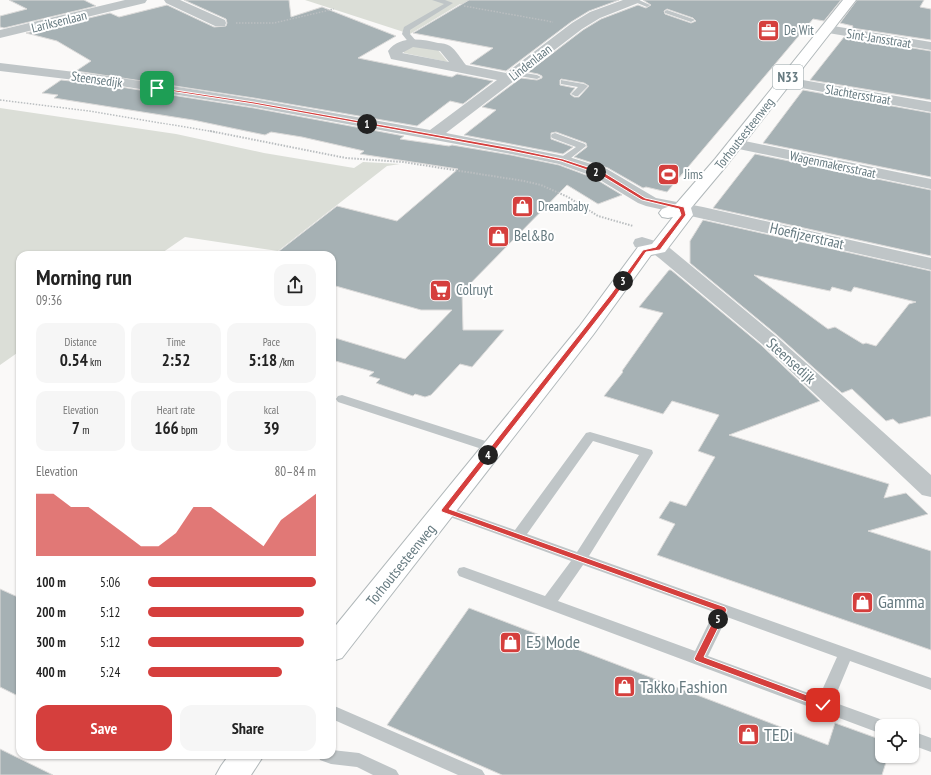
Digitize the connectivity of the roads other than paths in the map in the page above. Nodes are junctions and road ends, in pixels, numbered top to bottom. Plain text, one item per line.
1 (142, 0) edge
2 (170, 0) edge
3 (435, 0) edge
4 (633, 0) edge
5 (850, 0) edge
6 (648, 5) dead end
7 (667, 12) dead end
8 (691, 20) dead end
9 (220, 23) road end
10 (827, 29) junction
11 (0, 34) edge
12 (413, 42) junction
13 (931, 46) edge
14 (0, 67) edge
15 (461, 68) junction
16 (513, 76) junction
17 (537, 77) dead end
18 (785, 81) junction
19 (564, 82) dead end
20 (575, 94) dead end
21 (931, 107) edge
22 (432, 136) junction
23 (555, 136) dead end
24 (735, 144) junction
25 (563, 160) junction
26 (931, 184) edge
27 (682, 208) junction
28 (645, 242) junction
29 (931, 264) edge
30 (342, 399) dead end
31 (493, 448) junction
32 (930, 487) edge
33 (444, 510) junction
34 (518, 537) junction
35 (580, 559) junction
36 (464, 572) dead end
37 (548, 603) junction
38 (723, 610) junction
39 (336, 645) edge
40 (846, 654) junction
41 (699, 659) junction
42 (931, 684) edge
43 (823, 705) junction
44 (336, 714) edge
45 (875, 724) edge
46 (919, 741) edge
47 (931, 745) edge
48 (336, 758) edge
49 (245, 759) edge
50 (232, 775) edge
51 (390, 775) edge
52 (476, 775) edge

1 - 11 street, Lariksenlaan
2 - 9 street
3 - 12 lane
4 - 6 lane
4 - 16 street, Lindenlaan
5 - 10 main road, Torhoutsesteenweg / N33
7 - 8 lane
10 - 13 street, Sint-Jansstraat
10 - 18 main road, Torhoutsesteenweg / N33
12 - 15 street
12 - 15 street
14 - 22 street, Steensedijk
15 - 16 street
16 - 17 lane
16 - 22 street, Lindenlaan
18 - 21 street, Slachtersstraat
18 - 24 main road, Torhoutsesteenweg / N33
19 - 20 lane
22 - 25 street, Steensedijk
23 - 25 lane
24 - 26 street, Wagenmakersstraat
24 - 27 main road, Torhoutsesteenweg / N33
25 - 27 street, Steensedijk
27 - 28 main road, Torhoutsesteenweg / N33
27 - 29 street, Hoefijzerstraat
28 - 31 main road, Torhoutsesteenweg / N33
28 - 32 street, Steensedijk
30 - 31 lane
31 - 33 main road, Torhoutsesteenweg / N33
33 - 34 lane
33 - 39 main road, Torhoutsesteenweg / N33
34 - 35 lane
34 - 35 lane
35 - 37 lane
35 - 38 lane
36 - 37 lane
37 - 41 lane
38 - 40 lane
38 - 41 lane
40 - 42 lane
40 - 43 lane
41 - 43 lane
43 - 45 lane
44 - 52 lane
46 - 47 lane
48 - 51 lane
49 - 50 main road

